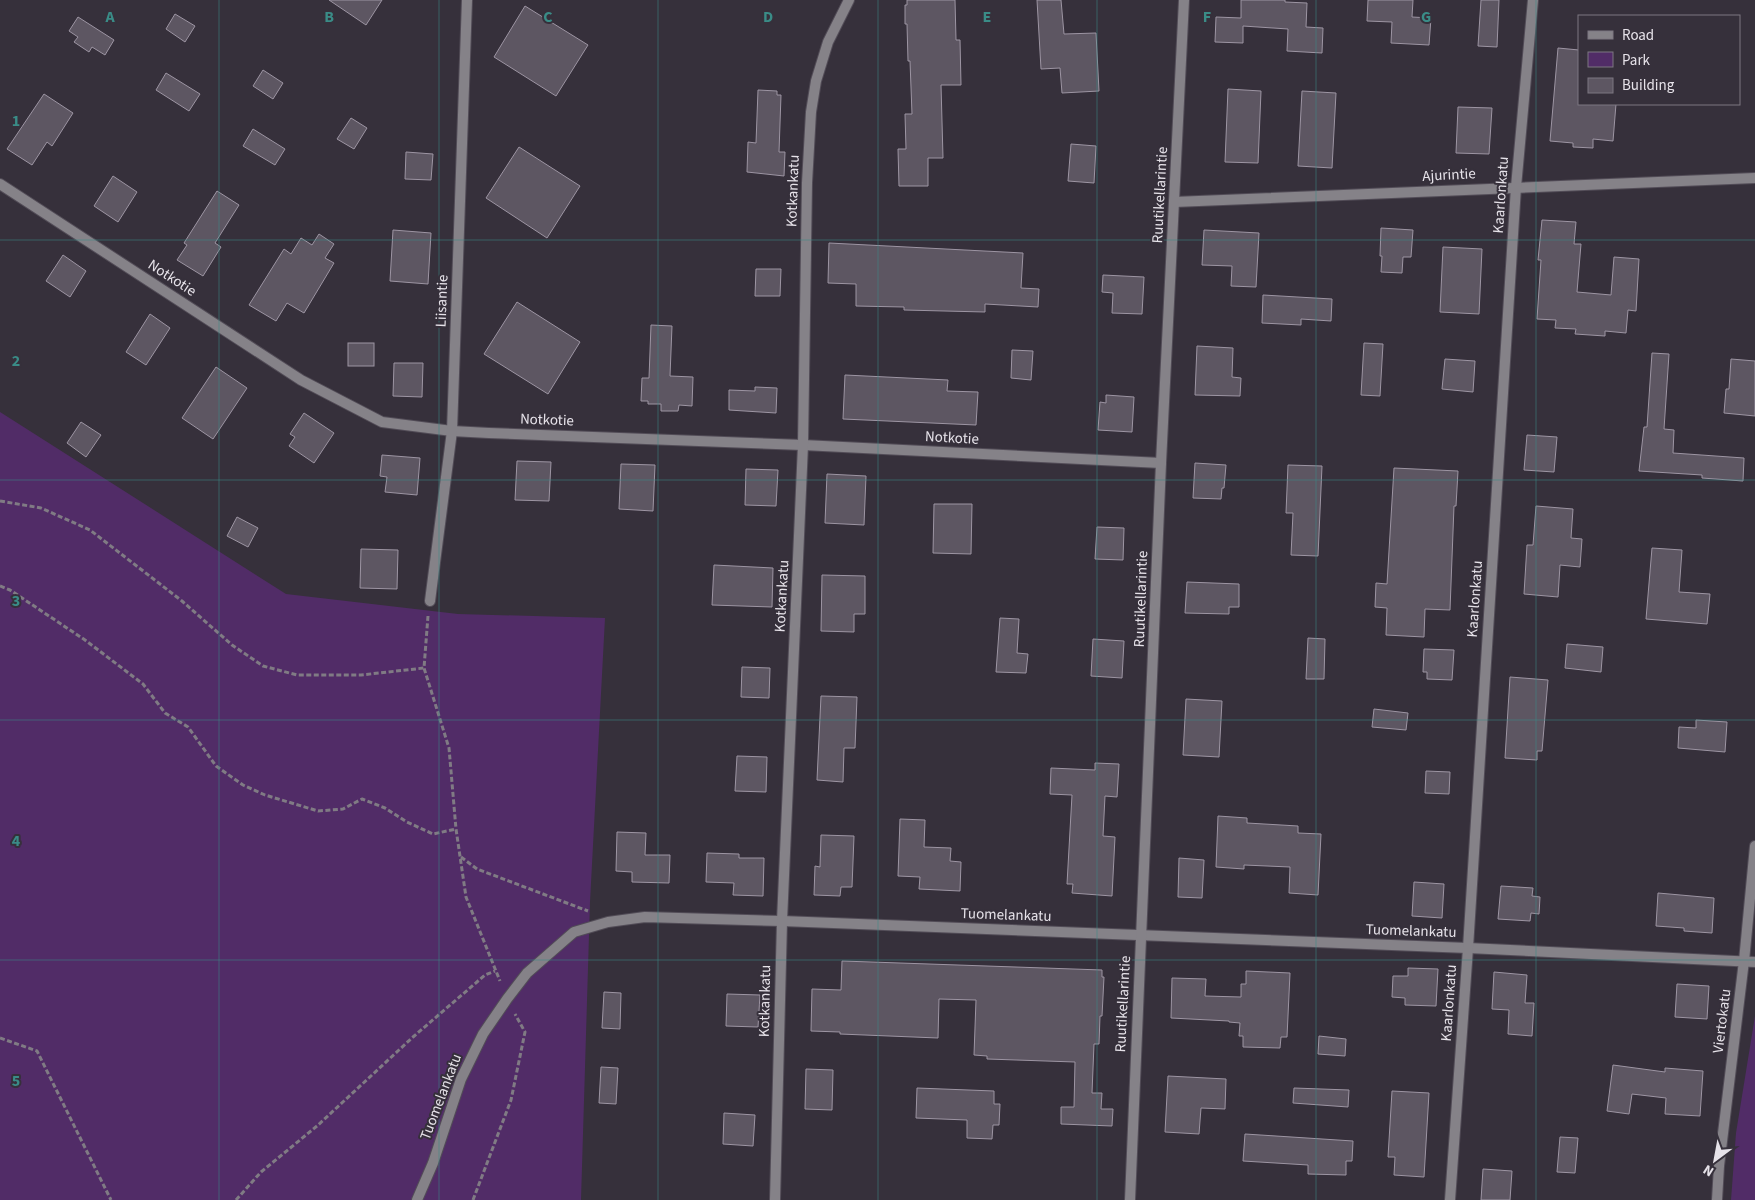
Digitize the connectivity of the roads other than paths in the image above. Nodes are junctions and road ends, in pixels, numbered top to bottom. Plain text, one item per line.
1 (467, 0) edge
2 (849, 0) edge
3 (1184, 0) edge
4 (1532, 0) edge
5 (1755, 178) edge
6 (0, 184) edge
7 (1516, 187) junction
8 (1174, 202) junction
9 (452, 431) junction
10 (804, 445) junction
11 (1162, 463) junction
12 (430, 601) road end
13 (1755, 846) edge
14 (782, 921) junction
15 (1142, 935) junction
16 (1468, 948) junction
17 (1750, 961) edge
18 (417, 1200) edge
19 (775, 1200) edge
20 (1130, 1200) edge
21 (1450, 1200) edge
22 (1717, 1200) edge

1 - 9 street, Liisantie
2 - 10 street, Kotkankatu
3 - 8 street, Ruutikellarintie
4 - 7 street, Kaarlonkatu
5 - 7 street, Ajurintie
6 - 9 street, Notkotie
7 - 8 street, Ajurintie
7 - 16 street, Kaarlonkatu
8 - 11 street, Ruutikellarintie
9 - 10 street, Notkotie
9 - 12 street, Liisantie
10 - 11 street, Notkotie
10 - 14 street, Kotkankatu
11 - 15 street, Ruutikellarintie
13 - 17 street, Viertokatu
14 - 15 street, Tuomelankatu
14 - 18 street, Tuomelankatu
14 - 19 street, Kotkankatu
15 - 16 street, Tuomelankatu
15 - 20 street, Ruutikellarintie
16 - 17 street, Tuomelankatu
16 - 21 street, Kaarlonkatu
17 - 22 street, Viertokatu

